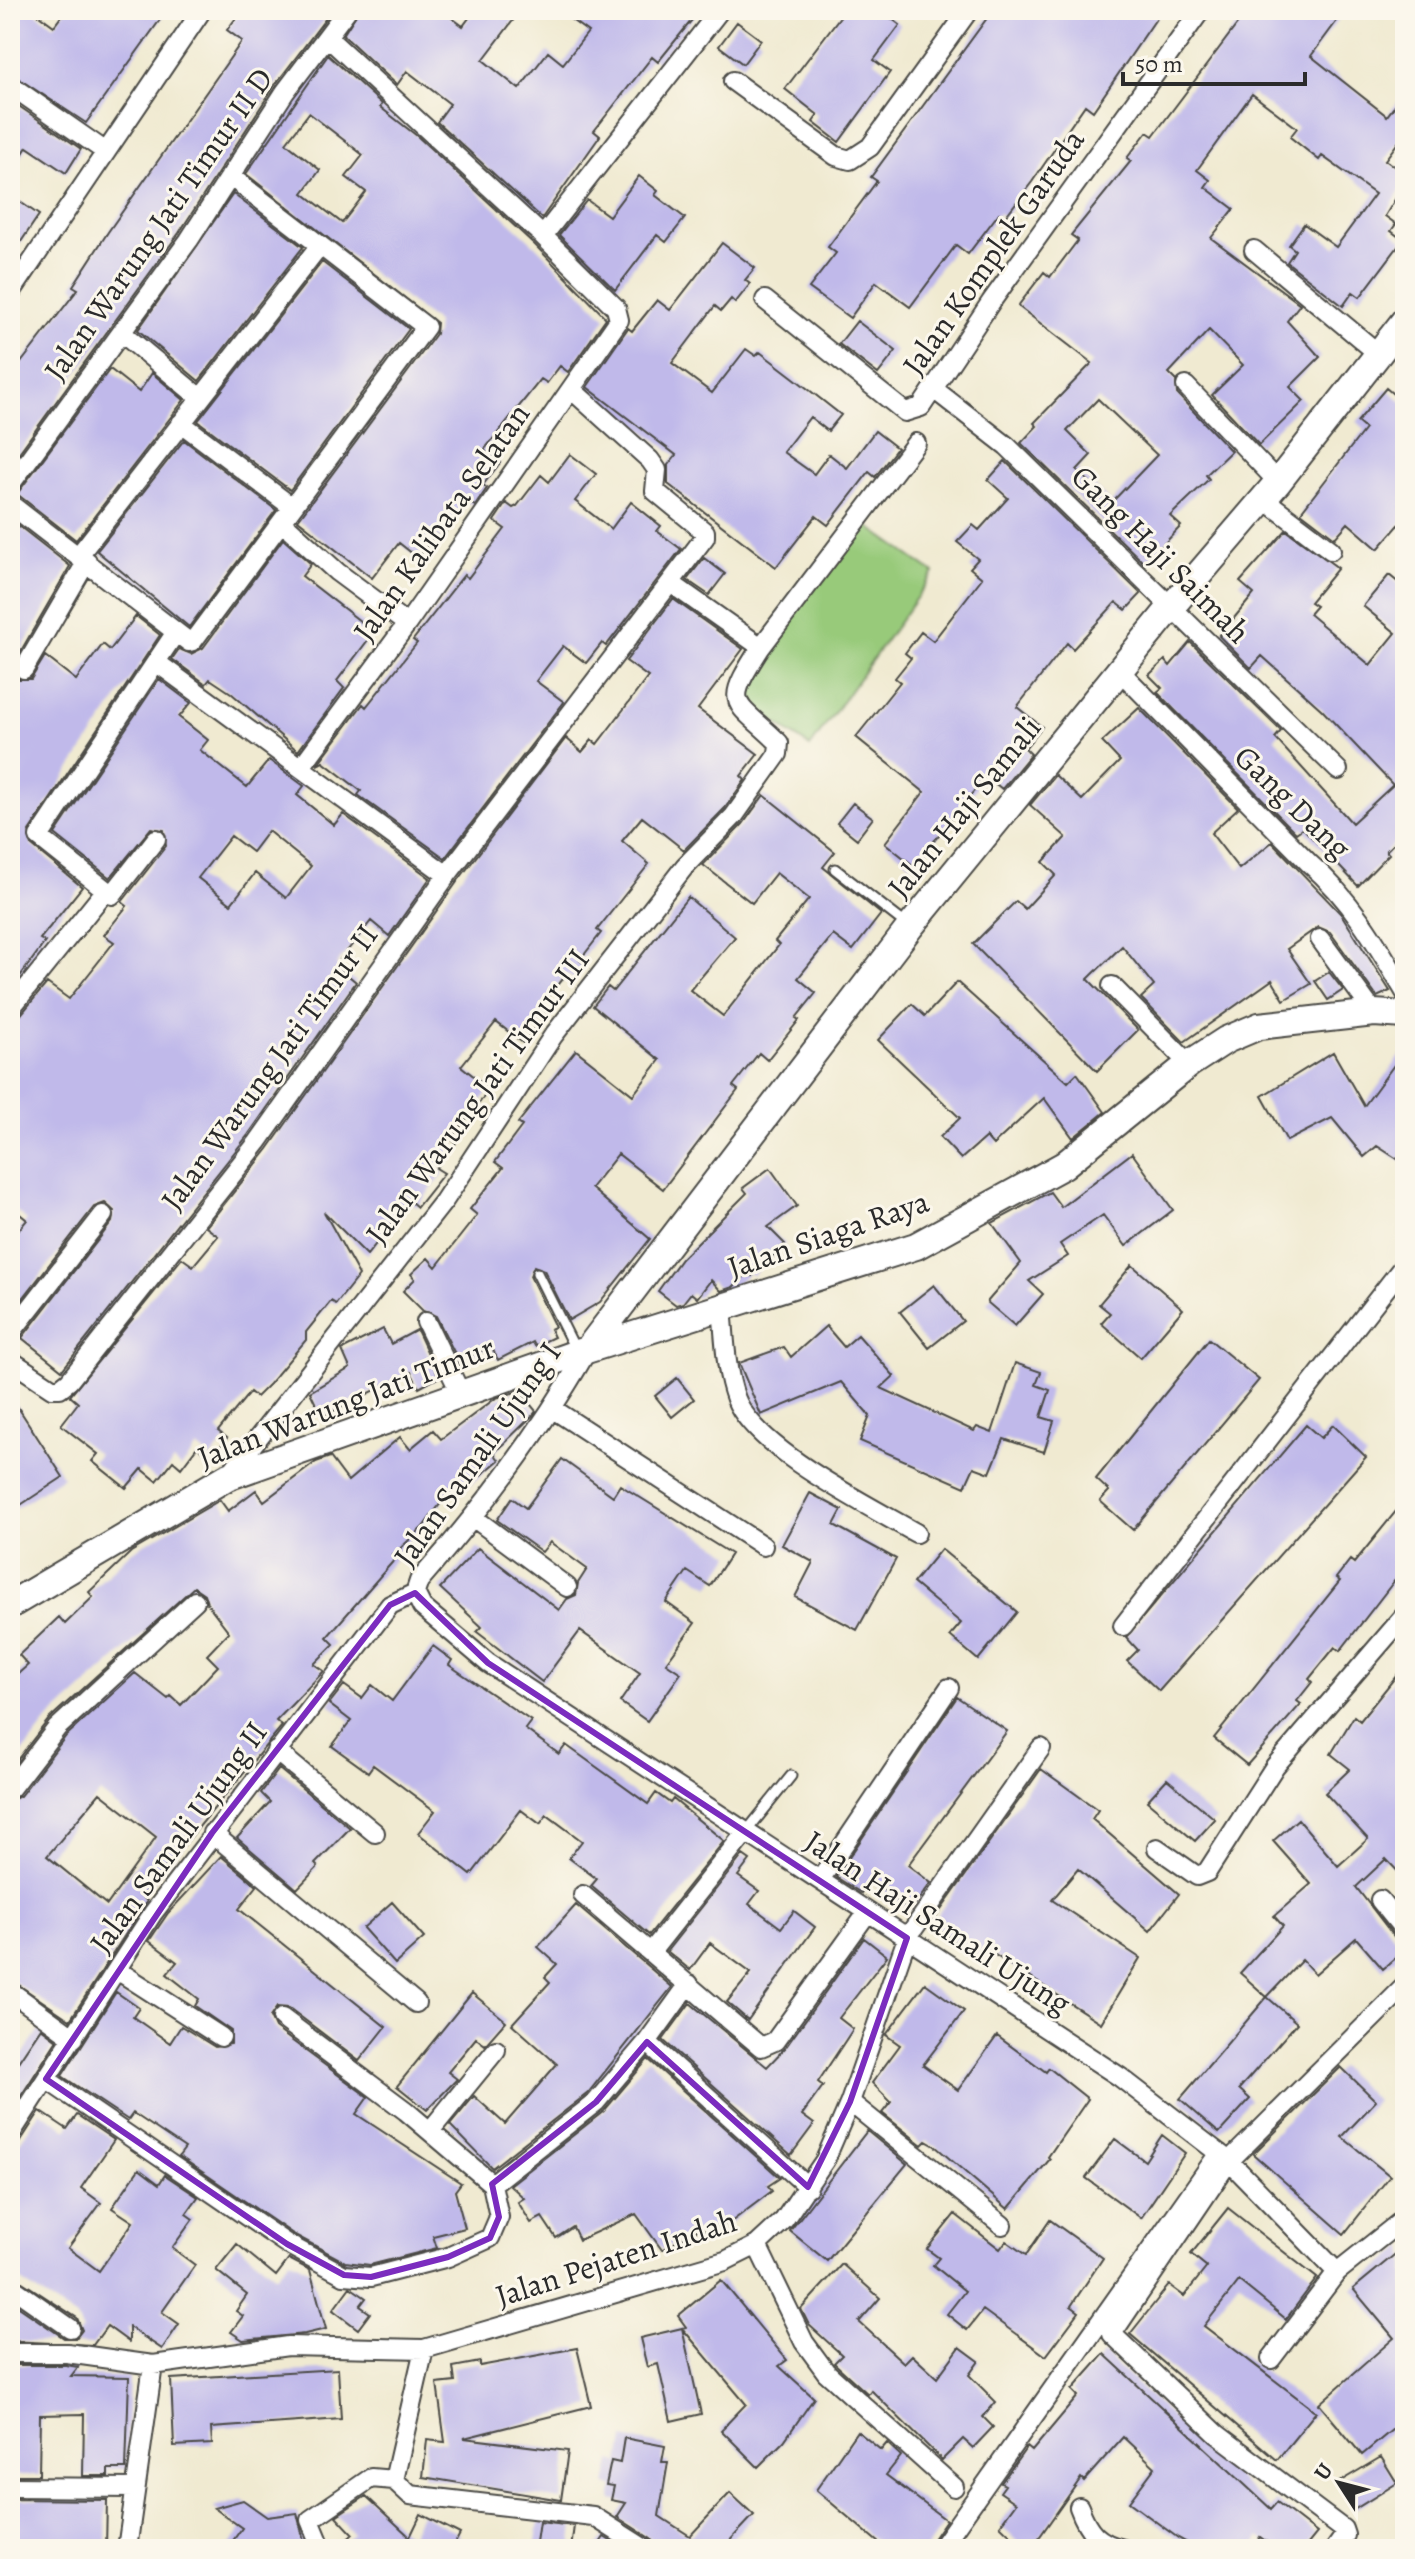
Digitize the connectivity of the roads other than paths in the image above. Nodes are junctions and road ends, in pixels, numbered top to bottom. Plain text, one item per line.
1 (347, 10) edge
2 (720, 10) edge
3 (969, 10) edge
4 (1201, 10) edge
5 (195, 13) edge
6 (327, 37) junction
7 (733, 81) dead end
8 (10, 85) edge
9 (106, 152) junction
10 (230, 176) junction
11 (543, 236) junction
12 (320, 245) junction
13 (1254, 250) dead end
14 (14, 282) edge
15 (765, 300) dead end
16 (1405, 320) edge
17 (122, 333) junction
18 (1380, 355) junction
19 (1186, 386) dead end
20 (571, 389) junction
21 (935, 390) junction
22 (200, 398) junction
23 (181, 423) junction
24 (916, 443) dead end
25 (10, 485) edge
26 (1271, 491) junction
27 (10, 504) edge
28 (287, 515) junction
29 (1331, 550) dead end
30 (83, 558) junction
31 (672, 584) junction
32 (1172, 606) junction
33 (407, 624) junction
34 (176, 632) junction
35 (761, 647) junction
36 (156, 662) junction
37 (24, 669) dead end
38 (1120, 671) junction
39 (301, 767) junction
40 (1338, 770) dead end
41 (156, 839) dead end
42 (835, 869) dead end
43 (447, 875) junction
44 (109, 893) junction
45 (910, 927) junction
46 (1320, 939) dead end
47 (1112, 986) dead end
48 (1405, 992) edge
49 (10, 1009) edge
50 (1374, 1013) junction
51 (1405, 1015) edge
52 (1189, 1064) junction
53 (103, 1215) dead end
54 (1405, 1264) edge
55 (537, 1273) dead end
56 (722, 1307) junction
57 (426, 1322) dead end
58 (10, 1334) edge
59 (582, 1351) junction
60 (10, 1360) edge
61 (461, 1394) junction
62 (553, 1409) junction
63 (227, 1477) junction
64 (474, 1518) junction
65 (916, 1533) dead end
66 (763, 1546) dead end
67 (567, 1587) dead end
68 (415, 1593) junction
69 (195, 1601) dead end
70 (10, 1605) edge
71 (1405, 1615) edge
72 (1123, 1626) dead end
73 (949, 1688) dead end
74 (1041, 1748) dead end
75 (276, 1751) junction
76 (791, 1776) dead end
77 (10, 1789) edge
78 (746, 1832) junction
79 (212, 1833) junction
80 (375, 1833) dead end
81 (1157, 1848) dead end
82 (820, 1880) junction
83 (583, 1895) dead end
84 (1380, 1900) dead end
85 (868, 1912) junction
86 (1405, 1931) edge
87 (907, 1938) junction
88 (651, 1952) junction
89 (117, 1970) junction
90 (689, 1984) junction
91 (10, 1991) edge
92 (1401, 1998) edge
93 (416, 2003) dead end
94 (282, 2018) dead end
95 (221, 2037) dead end
96 (74, 2038) junction
97 (647, 2042) junction
98 (496, 2050) dead end
99 (46, 2079) junction
100 (850, 2102) junction
101 (430, 2131) junction
102 (10, 2135) edge
103 (1224, 2157) junction
104 (492, 2184) junction
105 (808, 2187) junction
106 (1002, 2225) dead end
107 (1401, 2229) edge
108 (757, 2245) junction
109 (1337, 2272) junction
110 (10, 2286) edge
111 (70, 2328) dead end
112 (424, 2349) junction
113 (10, 2353) edge
114 (1271, 2359) dead end
115 (153, 2365) junction
116 (394, 2480) junction
117 (10, 2487) edge
118 (954, 2487) dead end
119 (134, 2488) junction
120 (1079, 2507) dead end
121 (127, 2549) edge
122 (322, 2549) edge
123 (645, 2549) edge
124 (940, 2549) edge
125 (1123, 2549) edge
126 (1335, 2549) edge

1 - 6 street, Jalan Warung Jati Timur II D
2 - 11 street
3 - 7 street
4 - 21 street, Jalan Komplek Garuda
5 - 9 street
6 - 10 street, Jalan Warung Jati Timur II D
6 - 11 street
8 - 9 street
9 - 14 street
10 - 12 street
10 - 17 street, Jalan Warung Jati Timur II D
11 - 20 street, Jalan Kalibata Selatan
12 - 22 street
12 - 28 street
13 - 18 street
15 - 21 street, Jalan Komplek Garuda
16 - 18 main road, Jalan Haji Samali
17 - 22 street
17 - 25 street, Jalan Warung Jati Timur II D
18 - 26 main road, Jalan Haji Samali
19 - 26 street
20 - 31 street
20 - 33 street, Jalan Kalibata Selatan
21 - 32 street, Gang Haji Saimah
22 - 23 street
23 - 28 street
23 - 30 street
24 - 35 street
26 - 29 street
26 - 32 main road, Jalan Haji Samali
27 - 30 street
28 - 33 street
28 - 34 street
30 - 34 street
30 - 37 street
31 - 35 street
31 - 43 street
32 - 38 main road, Jalan Haji Samali
32 - 40 street, Gang Haji Saimah
33 - 39 street, Jalan Kalibata Selatan
34 - 36 street
35 - 63 street, Jalan Warung Jati Timur III
36 - 39 street
36 - 44 street
38 - 45 main road, Jalan Haji Samali
38 - 48 street, Gang Dang
39 - 43 street
41 - 44 street
42 - 45 lane
43 - 60 street, Jalan Warung Jati Timur II
44 - 49 street
45 - 59 main road, Jalan Haji Samali
46 - 50 street
47 - 52 street
50 - 51 main road, Jalan Siaga Raya
50 - 52 main road, Jalan Siaga Raya
52 - 56 main road, Jalan Siaga Raya
53 - 58 street
54 - 72 street
55 - 59 lane
56 - 59 main road, Jalan Siaga Raya
56 - 65 street
57 - 61 street
59 - 61 main road, Jalan Warung Jati Timur
59 - 62 street, Jalan Samali Ujung I
61 - 63 main road, Jalan Warung Jati Timur
62 - 64 street, Jalan Samali Ujung I
62 - 66 street
63 - 70 main road, Jalan Warung Jati Timur
64 - 67 street
64 - 68 street, Jalan Samali Ujung I
68 - 75 street, Jalan Samali Ujung II
68 - 78 street, Jalan Haji Samali Ujung
69 - 77 street
71 - 81 street
73 - 82 street
74 - 87 street, Jalan Pejaten Indah
75 - 79 street, Jalan Samali Ujung II
75 - 80 street
76 - 78 lane
78 - 82 street, Jalan Haji Samali Ujung
78 - 88 street
79 - 89 street, Jalan Samali Ujung II
79 - 93 street
82 - 85 street, Jalan Haji Samali Ujung
83 - 88 street
84 - 86 street
85 - 87 street, Jalan Haji Samali Ujung
85 - 90 street
87 - 100 street, Jalan Pejaten Indah
87 - 103 street, Jalan Haji Samali Ujung
88 - 90 street
89 - 95 street
89 - 96 street, Jalan Samali Ujung II
90 - 97 street
91 - 96 street
92 - 103 street
94 - 101 street
96 - 99 street, Jalan Samali Ujung II
97 - 104 street
97 - 105 street
98 - 101 street
99 - 102 street, Jalan Samali Ujung II
99 - 104 street
100 - 105 street, Jalan Pejaten Indah
100 - 106 street
101 - 104 street
103 - 109 street, Jalan Haji Samali Ujung
103 - 124 street
103 - 126 street
105 - 108 street, Jalan Pejaten Indah
107 - 109 street
108 - 112 street, Jalan Pejaten Indah
108 - 118 street
109 - 114 street
110 - 111 street
112 - 115 street, Jalan Pejaten Indah
112 - 116 street
113 - 115 street, Jalan Pejaten Indah
115 - 119 street
116 - 122 street
116 - 123 street
117 - 119 street
119 - 121 street
120 - 125 street

